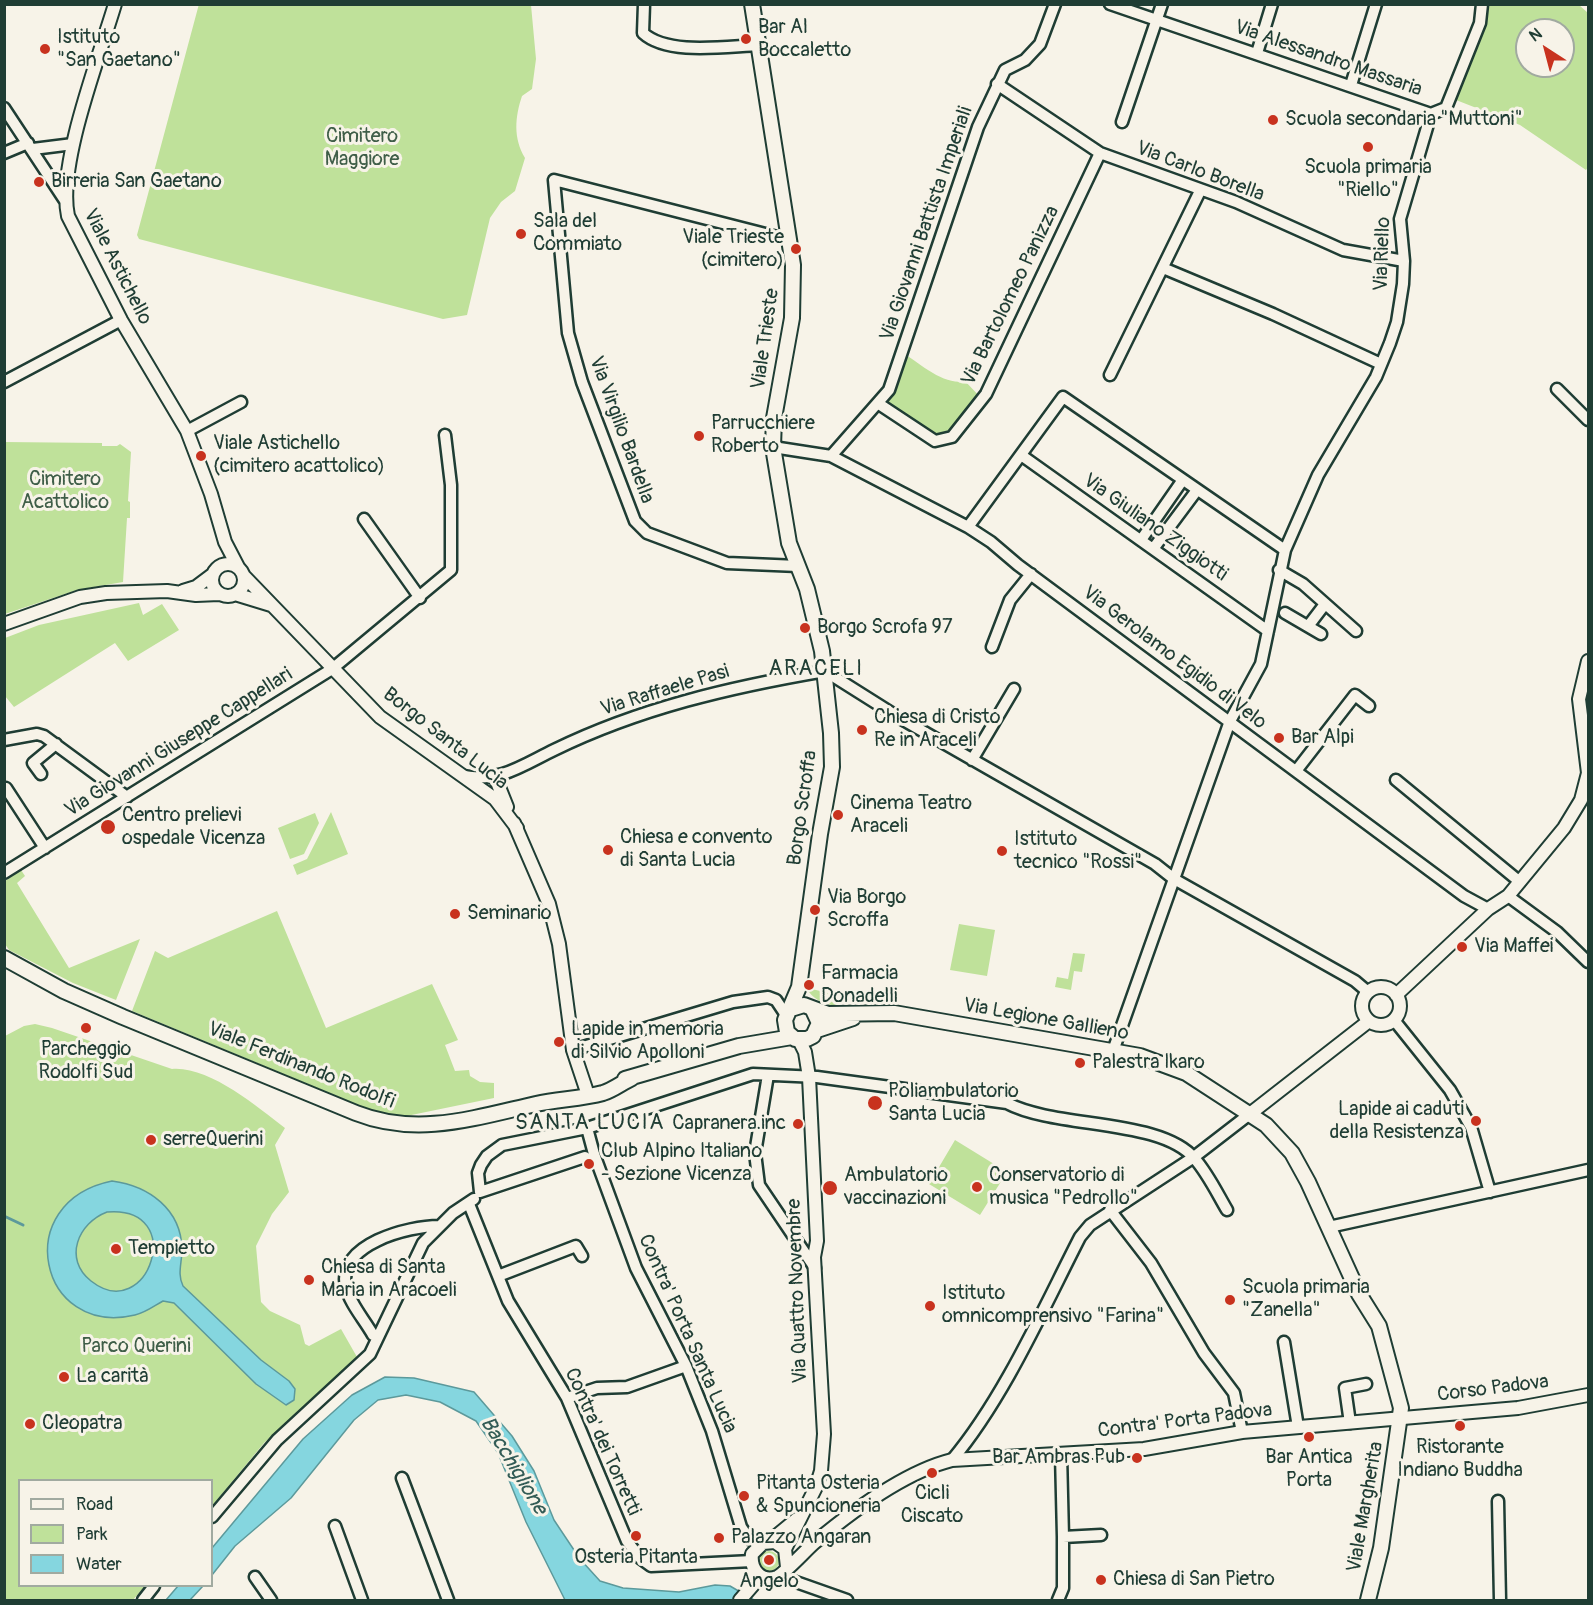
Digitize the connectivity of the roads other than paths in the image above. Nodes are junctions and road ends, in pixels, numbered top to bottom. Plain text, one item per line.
1 (115, 4) edge
2 (644, 4) edge
3 (753, 4) edge
4 (1055, 4) edge
5 (1110, 4) edge
6 (1162, 4) edge
7 (1272, 4) edge
8 (1376, 4) edge
9 (1482, 4) edge
10 (1157, 21) junction
11 (760, 45) junction
12 (1257, 53) junction
13 (998, 84) junction
14 (1351, 85) junction
15 (4, 108) edge
16 (1431, 114) junction
17 (1122, 122) dead end
18 (73, 144) junction
19 (30, 146) junction
20 (4, 153) edge
21 (1100, 153) junction
22 (1200, 191) junction
23 (64, 198) junction
24 (789, 240) junction
25 (1404, 261) junction
26 (1162, 268) junction
27 (121, 321) junction
28 (1381, 364) junction
29 (1110, 375) dead end
30 (4, 382) edge
31 (1557, 389) dead end
32 (241, 402) dead end
33 (879, 404) junction
34 (1588, 420) edge
35 (187, 431) junction
36 (445, 435) dead end
37 (773, 447) junction
38 (1021, 455) junction
39 (831, 456) junction
40 (1182, 481) junction
41 (1197, 490) junction
42 (364, 519) dead end
43 (968, 527) junction
44 (1141, 540) junction
45 (225, 542) junction
46 (1154, 549) junction
47 (1285, 550) junction
48 (798, 566) junction
49 (1279, 570) junction
50 (215, 571) junction
51 (241, 571) junction
52 (1031, 574) junction
53 (182, 591) junction
54 (219, 594) junction
55 (235, 594) junction
56 (420, 598) junction
57 (1325, 604) junction
58 (272, 606) junction
59 (1285, 613) dead end
60 (4, 624) edge
61 (1309, 625) junction
62 (1356, 631) dead end
63 (1268, 632) junction
64 (1321, 634) dead end
65 (992, 646) dead end
66 (1588, 661) edge
67 (332, 669) junction
68 (825, 671) junction
69 (1014, 689) dead end
70 (1369, 706) dead end
71 (1230, 721) junction
72 (4, 740) edge
73 (56, 744) junction
74 (972, 760) junction
75 (1296, 771) junction
76 (1588, 773) edge
77 (41, 774) dead end
78 (458, 774) junction
79 (491, 777) junction
80 (1396, 780) dead end
81 (6, 788) edge
82 (485, 792) junction
83 (127, 797) junction
84 (517, 828) junction
85 (45, 848) junction
86 (4, 873) edge
87 (1174, 879) junction
88 (1520, 882) junction
89 (1508, 896) junction
90 (1488, 909) junction
91 (4, 958) edge
92 (1588, 962) edge
93 (799, 987) junction
94 (1368, 992) junction
95 (1396, 995) junction
96 (811, 1008) junction
97 (869, 1012) junction
98 (787, 1015) junction
99 (1394, 1020) junction
100 (1369, 1021) junction
101 (805, 1036) junction
102 (739, 1046) junction
103 (573, 1050) junction
104 (1113, 1051) junction
105 (768, 1075) junction
106 (809, 1077) junction
107 (632, 1078) junction
108 (586, 1089) junction
109 (554, 1100) junction
110 (1251, 1113) junction
111 (587, 1128) junction
112 (585, 1157) dead end
113 (1194, 1157) junction
114 (1588, 1170) edge
115 (480, 1192) junction
116 (1490, 1192) junction
117 (469, 1204) junction
118 (1110, 1210) junction
119 (1227, 1210) dead end
120 (439, 1226) junction
121 (1329, 1227) junction
122 (817, 1241) junction
123 (799, 1245) junction
124 (582, 1256) dead end
125 (815, 1268) junction
126 (498, 1276) junction
127 (373, 1335) dead end
128 (1284, 1342) dead end
129 (686, 1366) junction
130 (1366, 1384) dead end
131 (1588, 1395) edge
132 (567, 1398) junction
133 (1401, 1419) junction
134 (1350, 1423) junction
135 (1298, 1427) junction
136 (1242, 1432) junction
137 (1061, 1454) junction
138 (952, 1460) junction
139 (402, 1478) dead end
140 (1498, 1502) dead end
141 (803, 1514) junction
142 (213, 1516) edge
143 (335, 1526) dead end
144 (1101, 1535) dead end
145 (1063, 1537) junction
146 (766, 1543) junction
147 (782, 1565) junction
148 (755, 1574) junction
149 (255, 1577) dead end
150 (153, 1587) edge
151 (744, 1597) edge
152 (839, 1599) edge
153 (142, 1600) edge
154 (271, 1600) edge
155 (362, 1600) edge
156 (448, 1600) edge
157 (1058, 1600) edge
158 (1368, 1600) edge
159 (1500, 1600) edge

1 - 18 street, Viale Astichello
2 - 11 street
3 - 11 main road, Viale Trieste
4 - 13 street, Via Giovanni Battista Imperiali
5 - 10 street, Via Alessandro Massaria
6 - 10 street
7 - 12 street
8 - 14 street
9 - 16 street
10 - 12 street, Via Alessandro Massaria
10 - 17 street
11 - 24 main road, Viale Trieste
12 - 14 street, Via Alessandro Massaria
13 - 21 street, Via Carlo Borella
13 - 33 street, Via Giovanni Battista Imperiali
14 - 16 street, Via Alessandro Massaria
15 - 19 street
16 - 25 street, Via Riello
18 - 19 street
18 - 23 street, Viale Astichello
19 - 20 street
19 - 23 street
21 - 22 street, Via Carlo Borella
21 - 33 street, Via Bartolomeo Panizza
22 - 25 street, Via Carlo Borella
22 - 26 street
23 - 27 street, Viale Astichello
24 - 37 main road, Viale Trieste
24 - 48 street, Via Virgilio Bardella
25 - 28 street, Via Riello
26 - 28 street
26 - 29 street
27 - 30 street
27 - 35 street, Viale Astichello
28 - 47 street, Via Riello
31 - 34 street
32 - 35 street
33 - 39 street, Via Giovanni Battista Imperiali
35 - 45 street, Viale Astichello
36 - 56 street, Via Giovanni Giuseppe Cappellari
37 - 39 street, Via Gerolamo Egidio di Velo
37 - 48 main road, Viale Trieste
38 - 40 street
38 - 43 street
38 - 44 street, Via Giuliano Ziggiotti
39 - 43 street, Via Gerolamo Egidio di Velo
40 - 41 street
40 - 44 street
41 - 46 street
41 - 47 street
42 - 56 street
43 - 52 street, Via Gerolamo Egidio di Velo
44 - 46 street, Via Giuliano Ziggiotti
45 - 50 street
45 - 51 street, Viale Astichello
46 - 63 street, Via Giuliano Ziggiotti
47 - 49 street, Via Riello
48 - 68 main road, Borgo Scroffa
49 - 57 street
49 - 63 street, Via Riello
50 - 51 street
50 - 53 street
50 - 54 street
51 - 55 street
51 - 58 street, Borgo Santa Lucia
52 - 65 street
52 - 71 street, Via Gerolamo Egidio di Velo
53 - 54 street
53 - 60 street
54 - 55 street
55 - 58 street, Borgo Santa Lucia
56 - 67 street, Via Giovanni Giuseppe Cappellari
57 - 61 street
57 - 62 street
58 - 67 street, Borgo Santa Lucia
59 - 61 street
61 - 64 street
63 - 71 street, Via Riello
66 - 76 street
67 - 78 street, Borgo Santa Lucia
67 - 83 street, Via Giovanni Giuseppe Cappellari
68 - 74 street
68 - 79 street, Via Raffaele Pasi
68 - 93 main road, Borgo Scroffa
69 - 74 street
70 - 75 street
71 - 75 street, Via Gerolamo Egidio di Velo
71 - 87 street, Via Riello
72 - 73 street
73 - 77 street
73 - 83 street
74 - 87 street
75 - 90 street, Via Gerolamo Egidio di Velo
76 - 88 street
78 - 79 street
78 - 82 street, Borgo Santa Lucia
79 - 82 street
79 - 84 street, Borgo Santa Lucia
80 - 88 street
81 - 85 street
82 - 84 street, Borgo Santa Lucia
83 - 85 street, Via Giovanni Giuseppe Cappellari
84 - 103 street, Borgo Santa Lucia
85 - 86 street, Via Giovanni Giuseppe Cappellari
87 - 94 street
87 - 104 street, Via Riello
88 - 89 street
89 - 90 street
89 - 92 street
90 - 95 street
91 - 109 main road, Viale Ferdinando Rodolfi
93 - 96 main road
93 - 98 main road, Borgo Scroffa
94 - 95 street
94 - 100 street
95 - 99 street
96 - 97 main road, Via Legione Gallieno
96 - 98 main road
96 - 101 main road
97 - 101 main road, Via Legione Gallieno
97 - 104 main road, Via Legione Gallieno
98 - 101 main road
98 - 102 main road
98 - 103 street
99 - 100 street
99 - 116 street
100 - 110 street
101 - 102 main road, Via Legione Gallieno
101 - 106 street, Via Quattro Novembre
102 - 107 main road
103 - 108 street, Borgo Santa Lucia
104 - 110 main road, Via Legione Gallieno
105 - 106 street
105 - 111 street
105 - 123 street
106 - 113 street
106 - 122 street, Via Quattro Novembre
107 - 108 main road
107 - 109 main road, Viale Ferdinando Rodolfi
108 - 109 main road
110 - 113 street
110 - 121 main road, Via Legione Gallieno
111 - 115 street
111 - 129 street, Contra' Porta Santa Lucia
112 - 115 street
113 - 118 street
113 - 119 street
114 - 116 street
115 - 117 street
116 - 121 street
117 - 120 street
117 - 126 street, Contra' dei Torretti
118 - 136 street
118 - 138 street
120 - 127 street
120 - 142 street
121 - 133 main road, Via Legione Gallieno
122 - 123 street
122 - 125 street, Via Quattro Novembre
123 - 125 street
124 - 126 street
125 - 141 street, Via Quattro Novembre
126 - 132 street, Contra' dei Torretti
128 - 135 street, Contra' Porta Padova
129 - 132 street
129 - 146 street, Contra' Porta Santa Lucia
130 - 134 street
131 - 133 street, Corso Padova
132 - 148 street, Contra' dei Torretti
133 - 134 street, Contra' Porta Padova
133 - 158 main road, Viale Margherita
134 - 135 street, Contra' Porta Padova
135 - 136 street, Contra' Porta Padova
136 - 137 street, Contra' Porta Padova
137 - 138 street, Contra' Porta Padova
137 - 145 street
138 - 147 street, Contra' Porta Padova
139 - 156 street
140 - 159 street
141 - 146 street, Via Quattro Novembre
141 - 147 street, Via Quattro Novembre
143 - 155 street
144 - 145 street
145 - 157 street
146 - 147 street
146 - 148 street, Via Quattro Novembre
147 - 148 street, Contra' Porta Padova
147 - 148 street
147 - 152 street
148 - 151 street, Contra' Porta Padova
149 - 154 street
150 - 153 street

